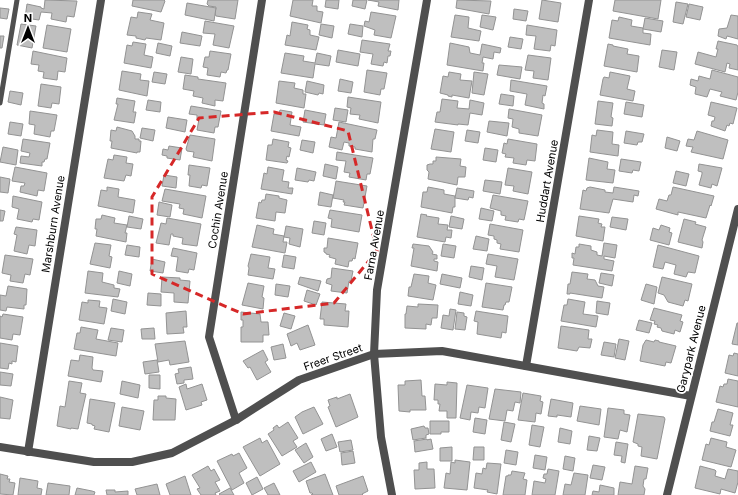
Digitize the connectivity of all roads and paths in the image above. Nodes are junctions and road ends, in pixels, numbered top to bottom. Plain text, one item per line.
1 (17, 0) edge
2 (101, 0) edge
3 (262, 0) edge
4 (427, 0) edge
5 (588, 0) edge
6 (0, 103) edge
7 (738, 209) edge
8 (374, 354) junction
9 (526, 366) junction
10 (691, 396) junction
11 (236, 420) junction
12 (0, 447) edge
13 (28, 452) junction
14 (392, 495) edge
15 (667, 495) edge

1 - 6 lane
2 - 13 street, Marshburn Avenue
3 - 11 street, Cochin Avenue
4 - 8 street, Farna Avenue
5 - 9 street, Huddart Avenue
7 - 10 street, Garypark Avenue
8 - 9 street, Freer Street
8 - 11 street, Freer Street
8 - 14 street, Farna Avenue
9 - 10 street, Freer Street
10 - 15 street, Garypark Avenue
11 - 13 street, Freer Street
12 - 13 street, Freer Street

